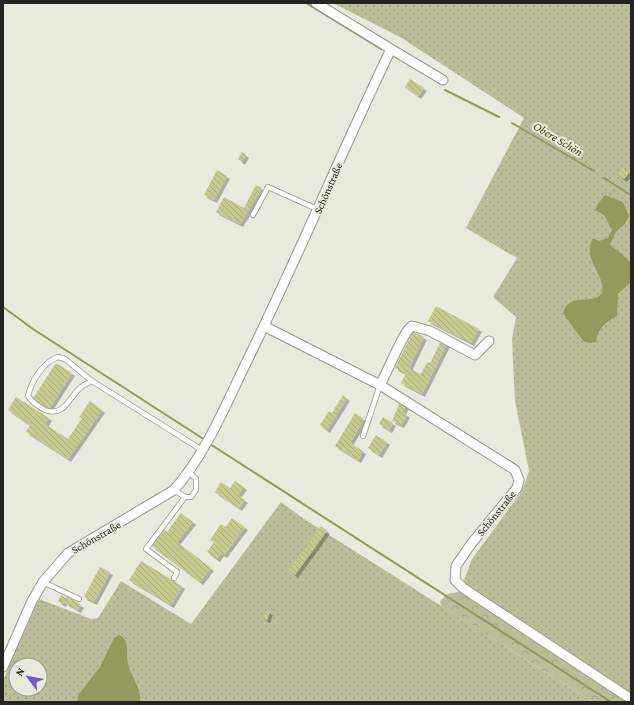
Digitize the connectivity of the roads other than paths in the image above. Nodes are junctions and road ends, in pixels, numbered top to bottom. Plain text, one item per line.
1 (316, 3) edge
2 (391, 49) junction
3 (443, 80) dead end
4 (319, 210) junction
5 (253, 215) dead end
6 (264, 326) junction
7 (490, 341) dead end
8 (92, 381) junction
9 (380, 386) junction
10 (363, 436) dead end
11 (205, 445) junction
12 (189, 472) junction
13 (174, 490) junction
14 (185, 496) junction
15 (174, 578) dead end
16 (43, 582) junction
17 (79, 599) dead end
18 (3, 667) edge
19 (631, 699) edge

1 - 2 street
2 - 3 street
2 - 4 street, Schönstraße
4 - 5 lane
4 - 6 street, Schönstraße
6 - 9 street, Schönstraße
6 - 11 street, Schönstraße
7 - 9 street
8 - 8 lane
8 - 11 lane
9 - 10 lane
9 - 19 street, Schönstraße
11 - 12 street, Schönstraße
12 - 13 street, Schönstraße
12 - 14 lane
13 - 14 lane
13 - 16 street, Schönstraße
14 - 15 lane
16 - 17 lane
16 - 18 street, Schönstraße

